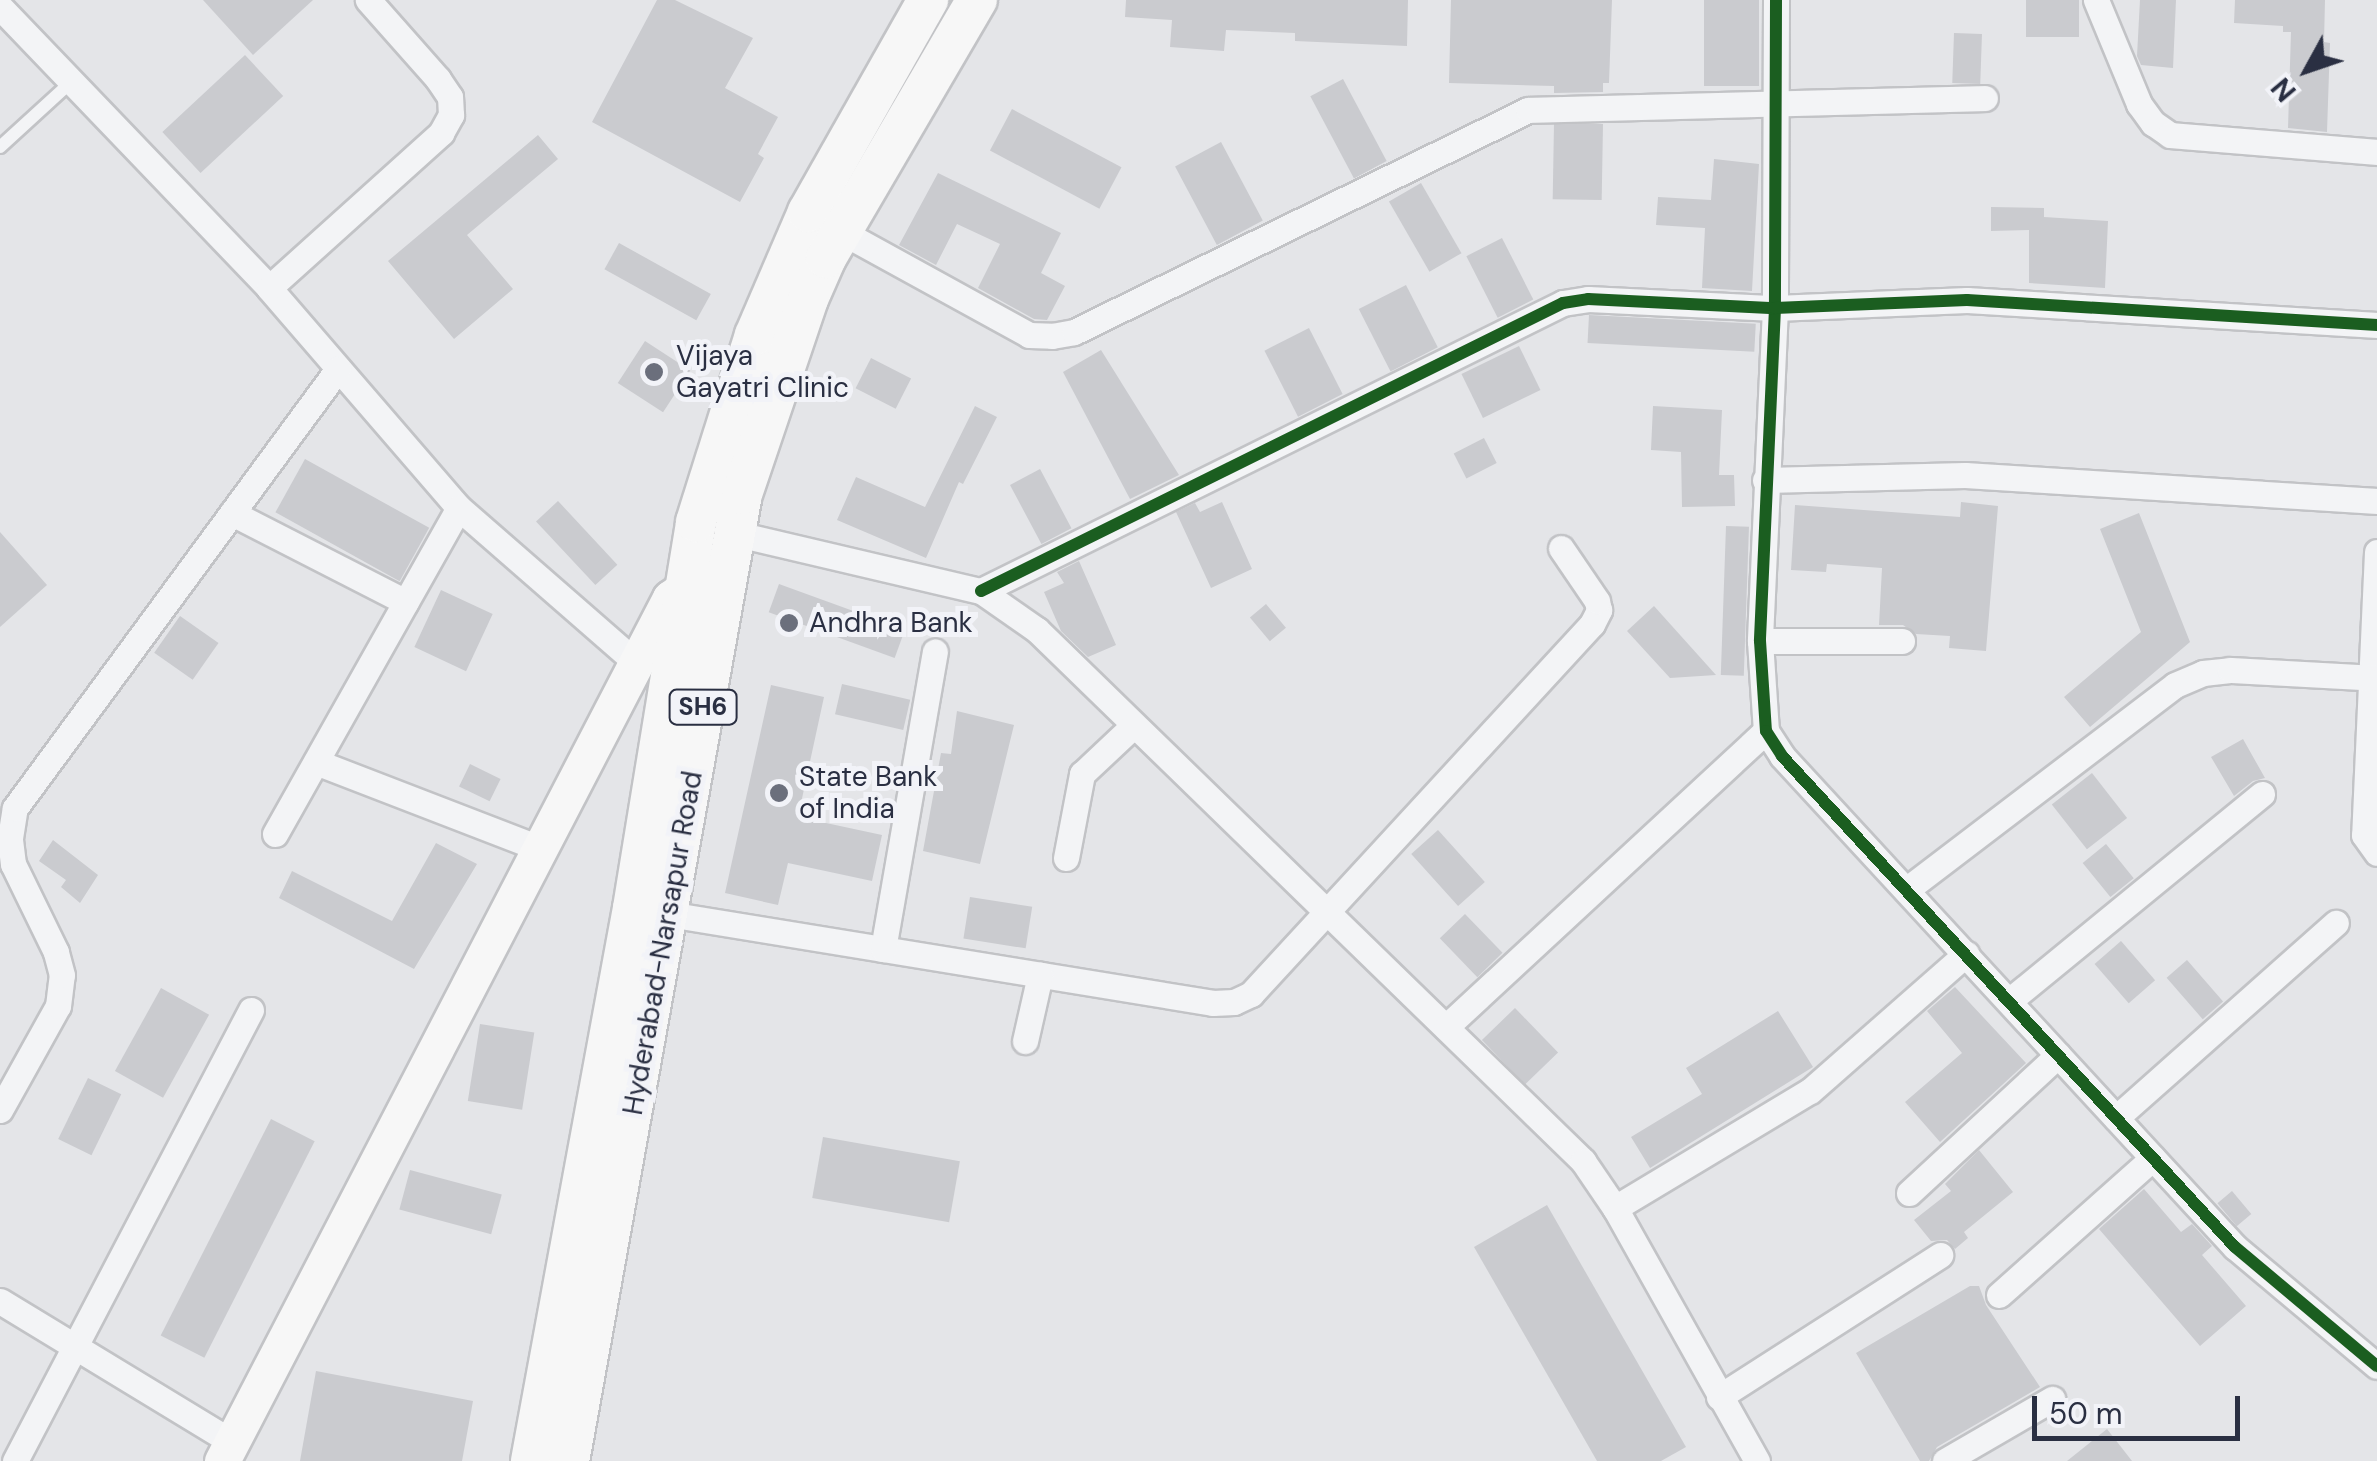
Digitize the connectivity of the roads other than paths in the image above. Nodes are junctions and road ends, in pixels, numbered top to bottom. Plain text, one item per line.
1 (368, 0) edge
2 (928, 0) edge
3 (977, 0) edge
4 (1776, 0) edge
5 (2096, 0) edge
6 (0, 8) edge
7 (70, 83) junction
8 (1985, 98) dead end
9 (1779, 102) junction
10 (0, 147) edge
11 (2377, 152) edge
12 (842, 232) junction
13 (270, 288) junction
14 (1775, 308) junction
15 (2377, 324) edge
16 (338, 369) junction
17 (1765, 480) junction
18 (2377, 501) edge
19 (459, 508) junction
20 (232, 513) junction
21 (733, 533) junction
22 (1561, 548) dead end
23 (2377, 552) edge
24 (686, 586) junction
25 (981, 591) junction
26 (406, 602) junction
27 (1760, 640) junction
28 (1902, 641) dead end
29 (935, 652) dead end
30 (638, 664) junction
31 (2375, 678) edge
32 (1134, 725) junction
33 (1766, 730) junction
34 (316, 762) junction
35 (2262, 794) dead end
36 (275, 834) dead end
37 (541, 849) junction
38 (2377, 853) edge
39 (1066, 858) dead end
40 (1906, 890) junction
41 (1325, 912) junction
42 (668, 914) junction
43 (2336, 923) dead end
44 (883, 949) junction
45 (1966, 954) junction
46 (1040, 975) junction
47 (2008, 1001) junction
48 (250, 1010) dead end
49 (1446, 1027) junction
50 (1026, 1041) dead end
51 (2058, 1055) junction
52 (0, 1110) edge
53 (2116, 1118) junction
54 (2153, 1158) junction
55 (1909, 1194) dead end
56 (1615, 1208) junction
57 (1940, 1255) dead end
58 (1998, 1295) dead end
59 (0, 1301) edge
60 (75, 1346) junction
61 (2377, 1366) edge
62 (1719, 1397) junction
63 (2052, 1399) dead end
64 (227, 1451) edge
65 (15, 1461) edge
66 (531, 1461) edge
67 (569, 1461) edge
68 (1757, 1461) edge
69 (1944, 1461) edge

1 - 13 street
2 - 24 main road, Hyderabad-Narsapur Road / SH6
3 - 12 main road, Hyderabad-Narsapur Road / SH6
4 - 9 street
5 - 11 street
6 - 7 street
7 - 10 lane
7 - 13 street
8 - 9 street
9 - 12 street
9 - 14 street
12 - 21 main road, Hyderabad-Narsapur Road / SH6
13 - 16 street
14 - 15 street
14 - 17 street
14 - 25 street
16 - 19 street
16 - 20 street
17 - 18 street
17 - 27 street
19 - 26 street
19 - 30 street
20 - 26 street
20 - 52 street
21 - 25 street
21 - 42 main road, Hyderabad-Narsapur Road / SH6
22 - 41 street
23 - 31 street
24 - 30 street
24 - 66 main road, Hyderabad-Narsapur Road / SH6
25 - 32 street
26 - 34 street
27 - 28 street
27 - 33 street
29 - 44 street
30 - 37 street
31 - 38 street
31 - 40 street
32 - 39 street
32 - 41 street
33 - 40 street
33 - 49 street
34 - 36 street
34 - 37 street
35 - 47 street
37 - 64 street
40 - 45 street
41 - 46 street
41 - 49 street
42 - 44 street
42 - 67 main road, Hyderabad-Narsapur Road / SH6
43 - 53 street
44 - 46 street
45 - 47 street
45 - 56 street
46 - 50 street
47 - 51 street
48 - 60 street
49 - 56 street
51 - 53 street
51 - 55 street
53 - 54 street
54 - 58 street
54 - 61 street
56 - 62 street
57 - 62 street
59 - 60 street
60 - 64 street
60 - 65 street
62 - 68 street
63 - 69 street

